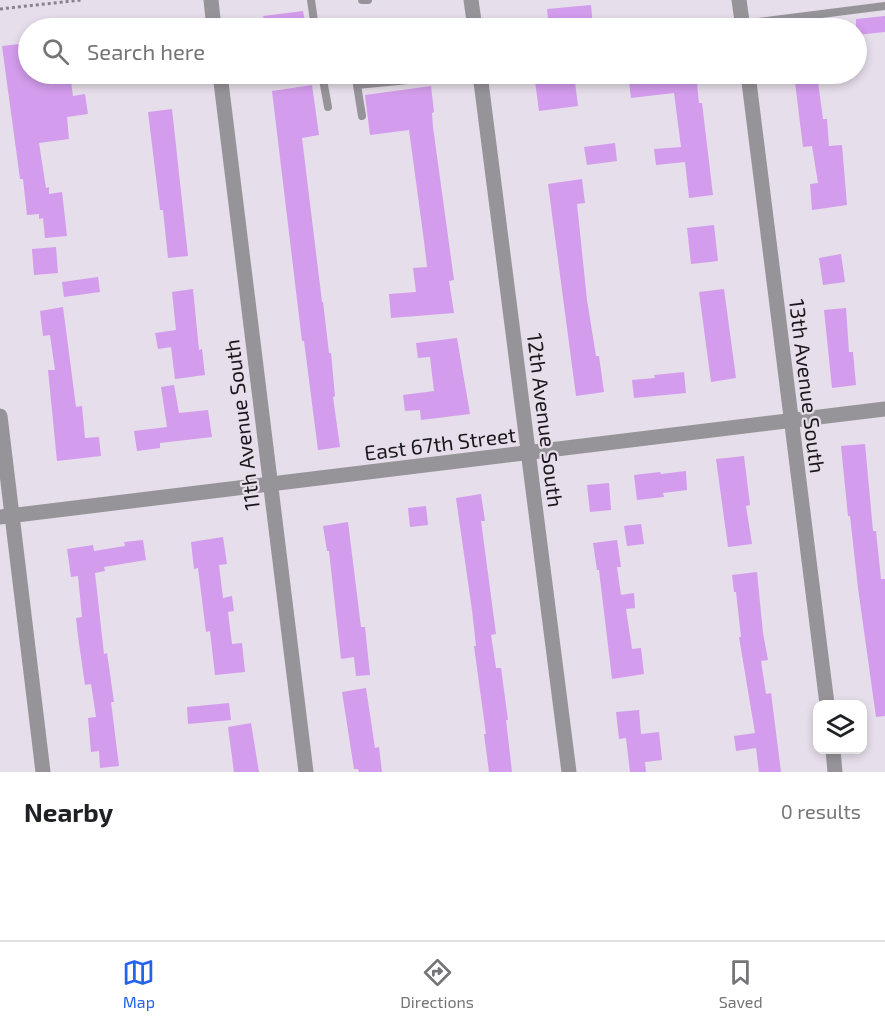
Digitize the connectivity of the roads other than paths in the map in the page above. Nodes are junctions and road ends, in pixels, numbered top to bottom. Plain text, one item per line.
1 (211, 0) edge
2 (311, 0) edge
3 (362, 0) edge
4 (368, 0) edge
5 (471, 0) edge
6 (739, 0) edge
7 (885, 6) edge
8 (213, 18) edge
9 (314, 18) edge
10 (473, 18) edge
11 (741, 18) edge
12 (799, 18) edge
13 (221, 84) edge
14 (324, 84) edge
15 (376, 84) edge
16 (481, 84) edge
17 (749, 84) edge
18 (328, 107) dead end
19 (362, 116) dead end
20 (885, 409) edge
21 (0, 416) edge
22 (790, 421) junction
23 (529, 453) junction
24 (269, 485) junction
25 (6, 517) edge
26 (826, 700) edge
27 (833, 754) edge
28 (43, 772) edge
29 (306, 772) edge
30 (569, 772) edge
31 (835, 772) edge

1 - 8 street
2 - 9 lane
3 - 4 lane
5 - 10 street
6 - 11 street
7 - 12 lane
13 - 24 street, 11th Avenue South
14 - 18 lane
15 - 19 lane
16 - 23 street, 12th Avenue South
17 - 22 street, 13th Avenue South
20 - 22 street, East 67th Street
21 - 25 street
22 - 23 street, East 67th Street
22 - 26 street, 13th Avenue South
23 - 24 street, East 67th Street
23 - 30 street, 12th Avenue South
24 - 25 street, East 67th Street
24 - 29 street, 11th Avenue South
25 - 28 street
27 - 31 street

